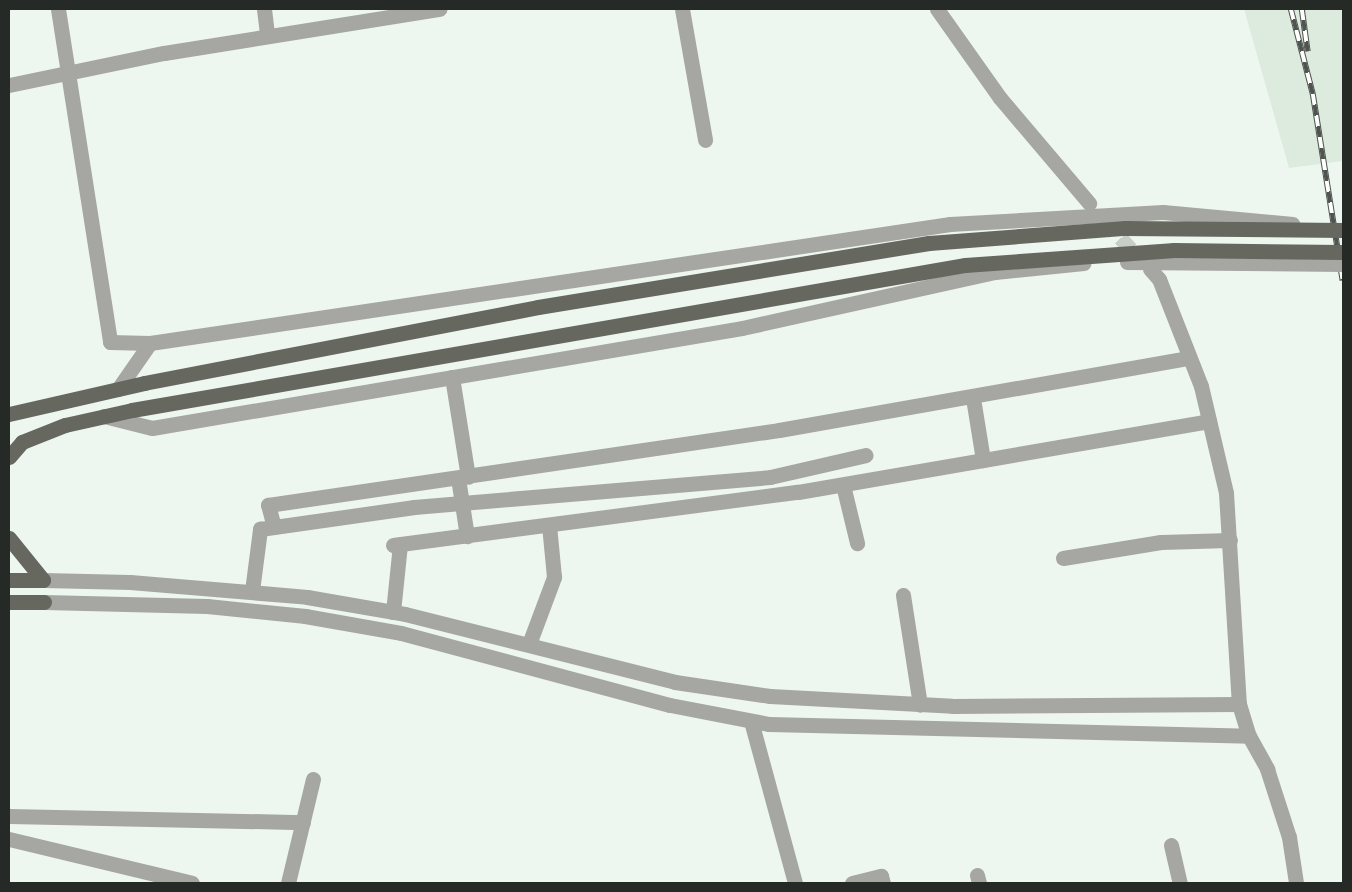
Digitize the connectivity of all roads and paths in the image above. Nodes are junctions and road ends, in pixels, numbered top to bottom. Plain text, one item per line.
1 (58, 9) edge
2 (264, 9) edge
3 (440, 9) edge
4 (682, 9) edge
5 (937, 9) edge
6 (267, 35) junction
7 (70, 73) junction
8 (9, 85) edge
9 (706, 140) dead end
10 (1089, 203) dead end
11 (1343, 229) edge
12 (1343, 252) edge
13 (1343, 264) edge
14 (1150, 269) tunnel mouth
15 (150, 343) junction
16 (1189, 358) junction
17 (452, 377) junction
18 (118, 388) junction
19 (973, 398) junction
20 (9, 414) edge
21 (104, 416) junction
22 (1209, 421) junction
23 (15, 445) edge
24 (866, 455) dead end
25 (9, 457) edge
26 (983, 460) junction
27 (463, 477) junction
28 (843, 485) junction
29 (462, 504) junction
30 (549, 525) junction
31 (274, 527) junction
32 (467, 536) junction
33 (9, 538) edge
34 (1230, 540) junction
35 (857, 543) dead end
36 (1063, 558) dead end
37 (9, 580) edge
38 (43, 580) junction
39 (252, 591) junction
40 (904, 595) dead end
41 (9, 602) edge
42 (44, 602) joint
43 (393, 612) junction
44 (529, 644) junction
45 (1239, 704) junction
46 (920, 705) junction
47 (751, 721) junction
48 (1249, 736) junction
49 (313, 779) dead end
50 (9, 816) edge
51 (303, 822) junction
52 (9, 839) edge
53 (1171, 845) dead end
54 (192, 883) edge
55 (288, 883) edge
56 (795, 883) edge
57 (852, 883) edge
58 (883, 883) edge
59 (1180, 883) edge
60 (1296, 883) edge

1 - 7 street
2 - 6 street
3 - 6 street
4 - 9 street
5 - 10 street
6 - 7 street
7 - 8 street
7 - 15 street
11 - 15 street
11 - 18 main road, bridge
12 - 21 main road, bridge
13 - 17 street, bridge
14 - 16 street
15 - 18 street
16 - 19 street
16 - 22 street
17 - 21 street
17 - 27 street
18 - 20 main road
19 - 26 street
19 - 27 street
21 - 23 main road
22 - 26 street
22 - 34 street
23 - 25 main road
24 - 29 street
26 - 28 street
27 - 29 street
27 - 31 street
28 - 30 street
28 - 35 street
29 - 31 street
29 - 32 street
30 - 32 street
30 - 44 street
31 - 39 street
32 - 43 street
33 - 38 main road
34 - 36 street
34 - 45 street
37 - 38 main road
38 - 39 street
39 - 43 street
40 - 46 street
41 - 42 main road
42 - 47 street
43 - 44 street
44 - 46 street
45 - 46 street
45 - 48 street
47 - 48 street
47 - 56 street
48 - 60 street
49 - 51 street
50 - 51 street
51 - 55 street
52 - 54 street
53 - 59 street
57 - 58 street

